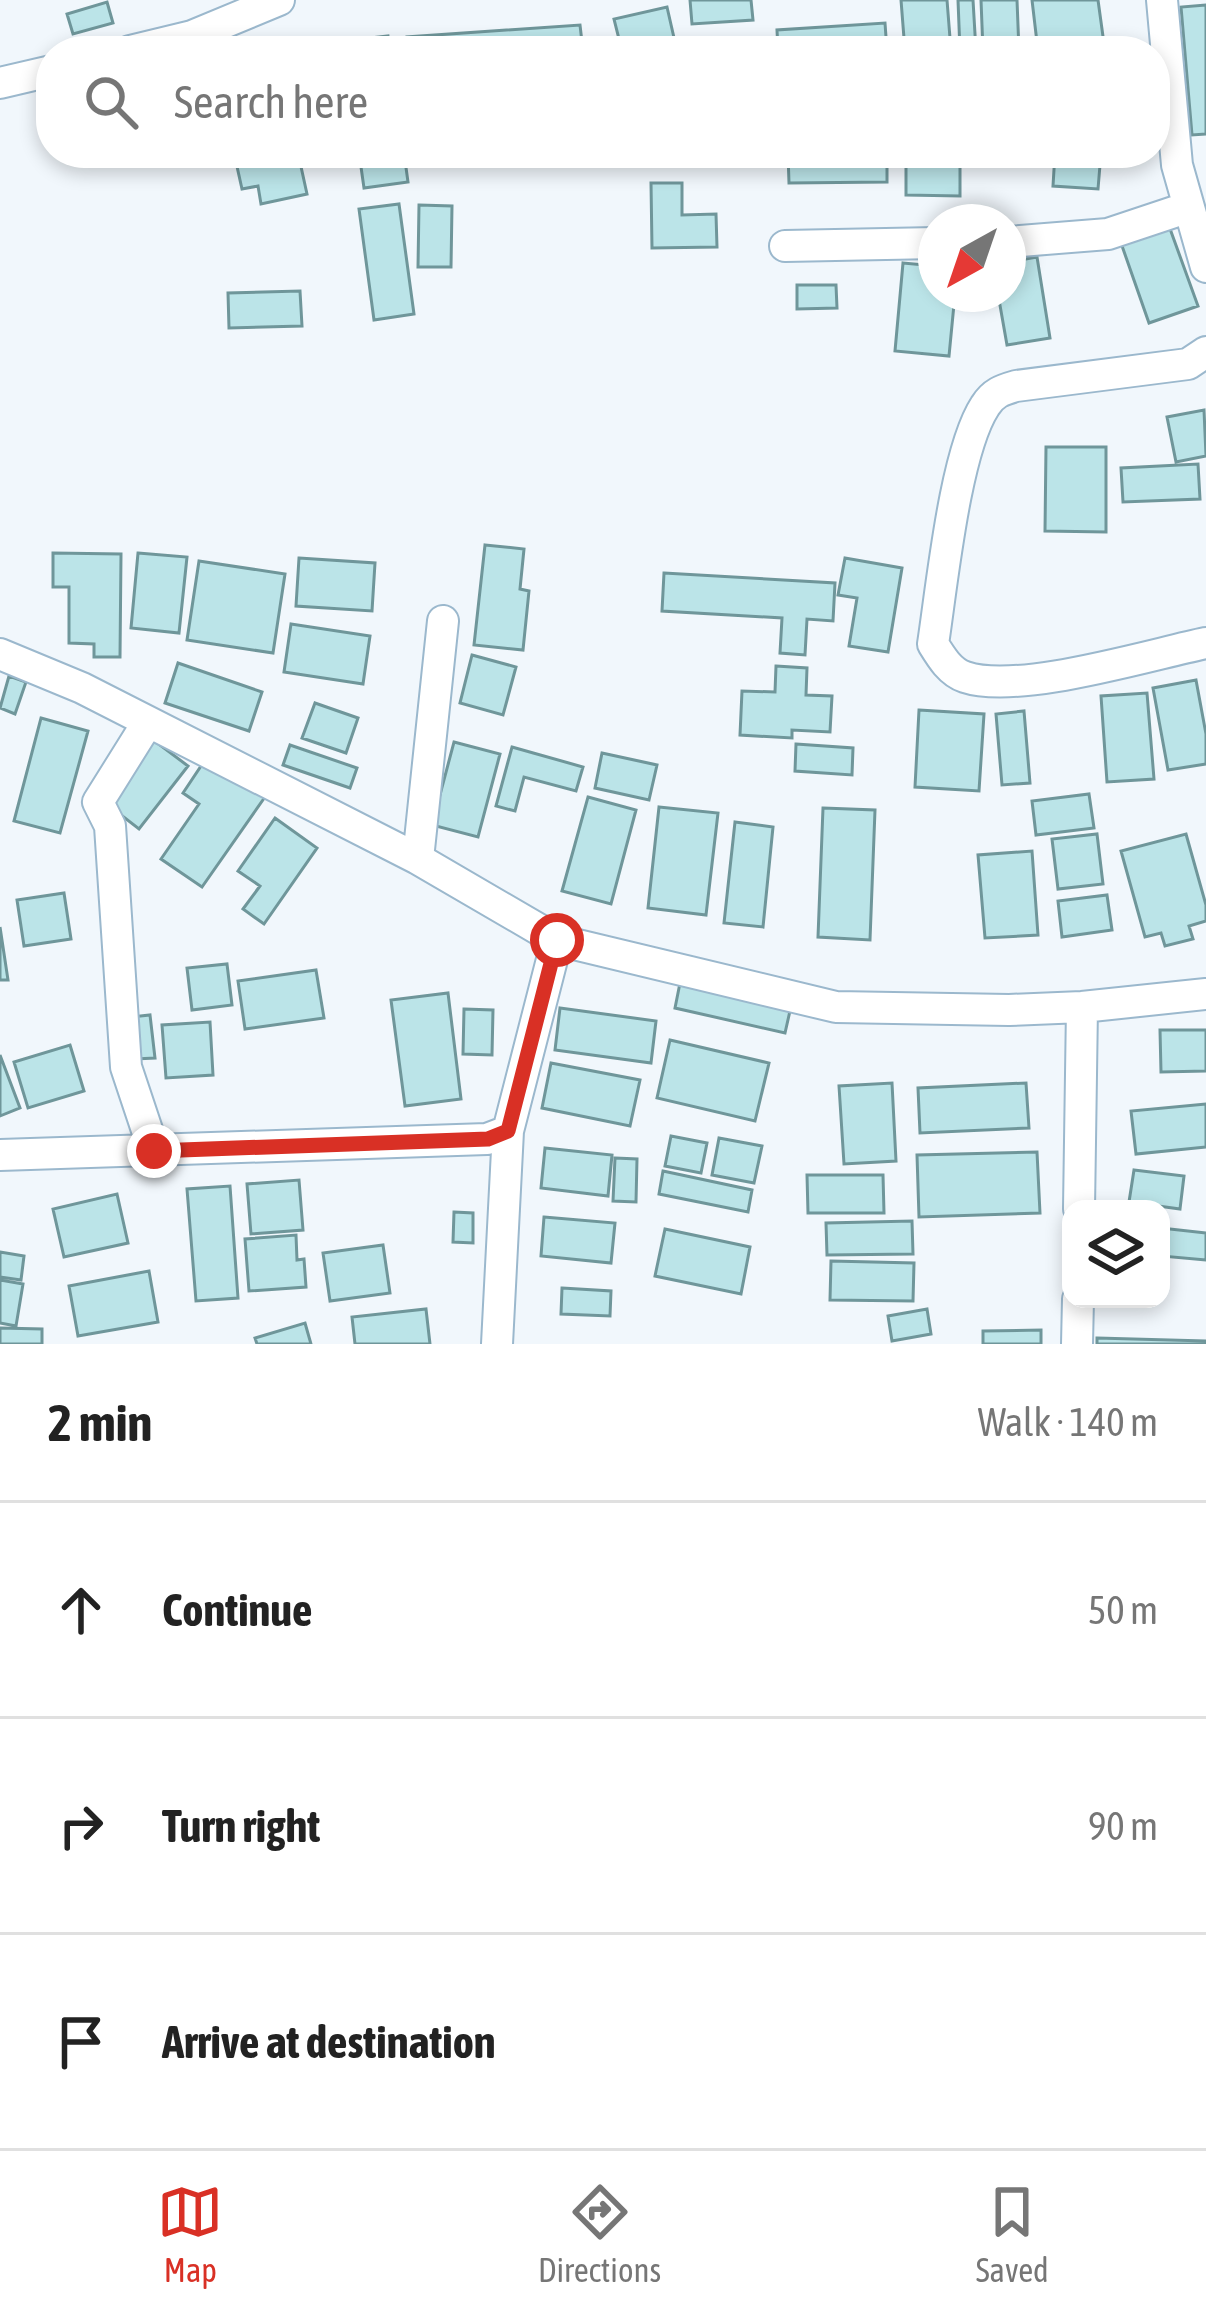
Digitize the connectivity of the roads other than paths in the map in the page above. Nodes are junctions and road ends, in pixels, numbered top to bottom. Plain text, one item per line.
1 (279, 0) edge
2 (1162, 0) edge
3 (192, 36) edge
4 (1165, 36) edge
5 (36, 74) edge
6 (0, 83) edge
7 (1170, 88) edge
8 (1186, 208) junction
9 (1026, 241) edge
10 (918, 243) edge
11 (785, 246) dead end
12 (1206, 267) edge
13 (1206, 352) edge
14 (443, 621) dead end
15 (1206, 643) edge
16 (0, 654) edge
17 (148, 722) junction
18 (418, 859) junction
19 (557, 940) junction
20 (1206, 994) edge
21 (1082, 1007) junction
22 (508, 1131) junction
23 (154, 1151) junction
24 (0, 1155) edge
25 (1079, 1200) edge
26 (1078, 1308) edge
27 (497, 1344) edge
28 (1077, 1344) edge

1 - 3 street
2 - 4 street
5 - 6 street
7 - 8 street
8 - 9 street
8 - 12 street
10 - 11 street
13 - 15 street
14 - 18 street
16 - 17 street
17 - 18 street
17 - 23 street
18 - 19 street
19 - 21 street
19 - 22 street
20 - 21 street
21 - 25 street
22 - 23 street
22 - 27 street
23 - 24 street
26 - 28 street

